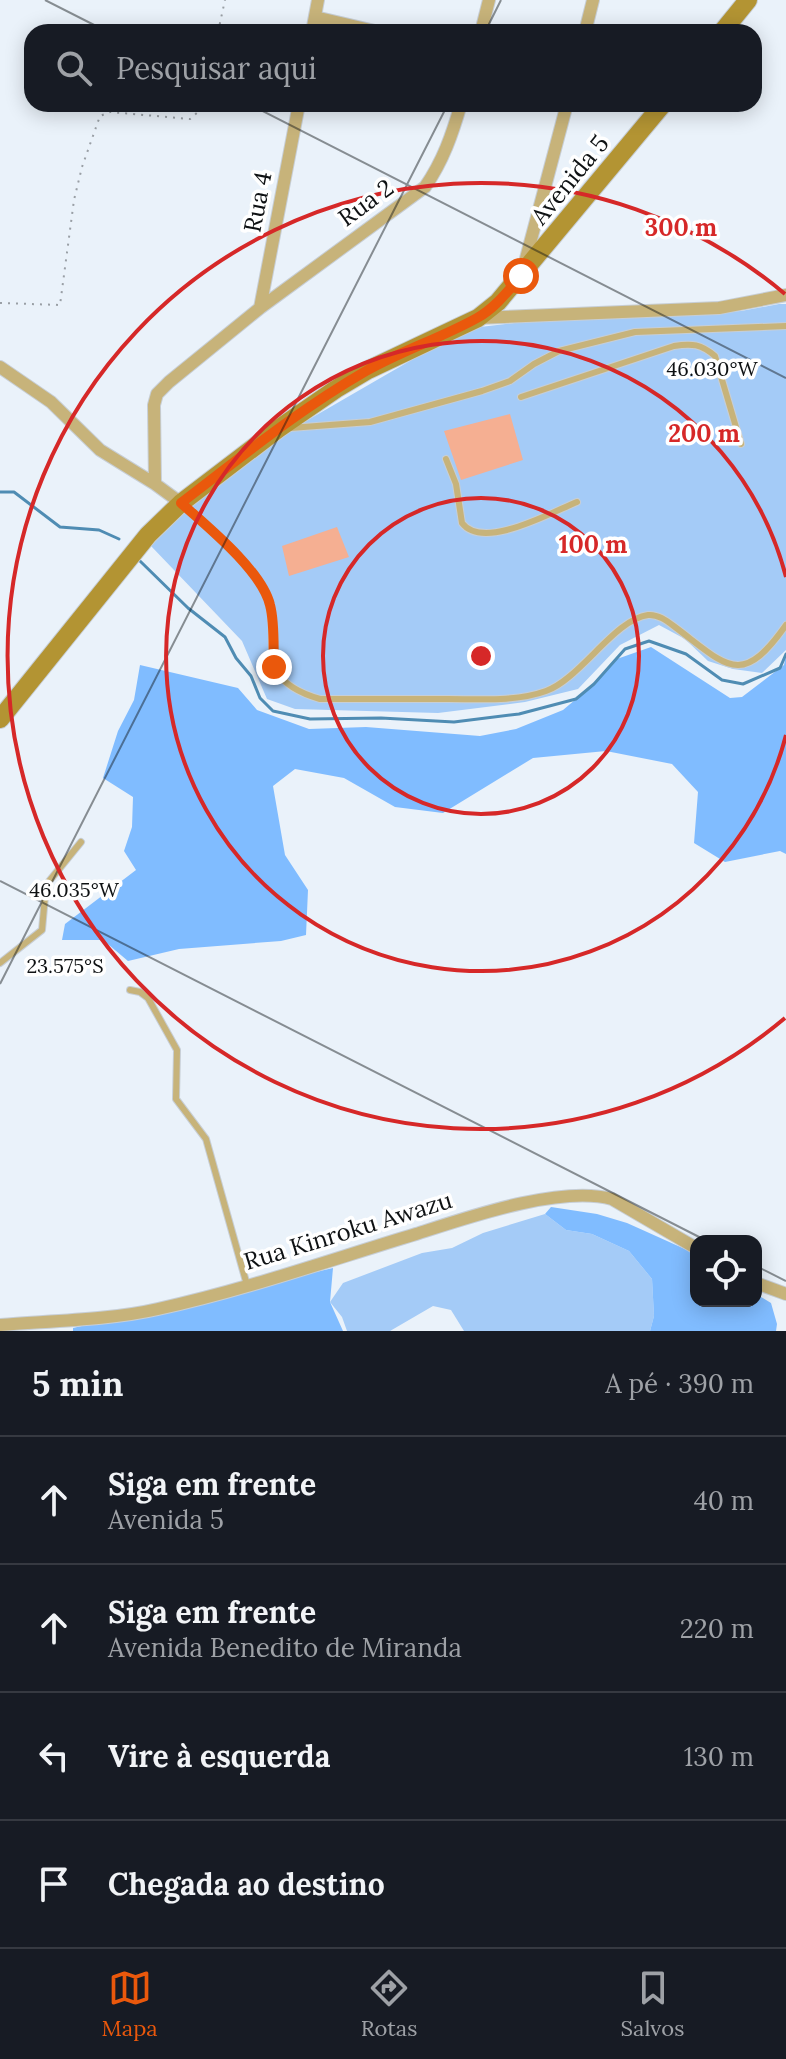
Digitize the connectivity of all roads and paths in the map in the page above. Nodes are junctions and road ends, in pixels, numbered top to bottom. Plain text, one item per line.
1 (225, 0) edge
2 (318, 0) edge
3 (489, 0) edge
4 (593, 0) edge
5 (748, 0) edge
6 (315, 17) junction
7 (220, 24) edge
8 (314, 24) edge
9 (345, 24) edge
10 (483, 24) edge
11 (587, 24) edge
12 (728, 24) edge
13 (110, 112) edge
14 (110, 112) edge
15 (198, 112) edge
16 (297, 112) edge
17 (459, 112) edge
18 (565, 112) edge
19 (656, 112) edge
20 (521, 276) junction
21 (786, 295) edge
22 (0, 303) edge
23 (260, 308) junction
24 (478, 318) junction
25 (786, 326) edge
26 (0, 367) edge
27 (521, 397) dead end
28 (278, 429) junction
29 (741, 444) dead end
30 (446, 459) dead end
31 (155, 484) junction
32 (577, 502) dead end
33 (181, 503) junction
34 (786, 625) edge
35 (0, 719) edge
36 (81, 842) dead end
37 (0, 963) edge
38 (130, 990) dead end
39 (690, 1244) edge
40 (247, 1285) junction
41 (762, 1285) edge
42 (786, 1294) edge
43 (0, 1325) edge

1 - 7 path
2 - 6 street
3 - 10 street
4 - 11 street
5 - 12 street
6 - 8 street
6 - 9 street
13 - 22 path
14 - 15 path
16 - 23 street, Rua 4
17 - 23 street, Rua 2
18 - 20 street
19 - 20 street, Avenida 5
20 - 24 street, Avenida 5
21 - 24 street
23 - 31 street, Rua 2
24 - 28 street, Avenida 5
25 - 28 lane
26 - 31 street
27 - 29 lane
28 - 33 street, Avenida 5
30 - 32 lane
31 - 33 street
33 - 34 lane
33 - 35 street, Avenida 5
36 - 37 lane
38 - 40 lane
39 - 40 street, Rua Kinroku Awazu
40 - 43 street, Rua Kinroku Awazu
41 - 42 street

